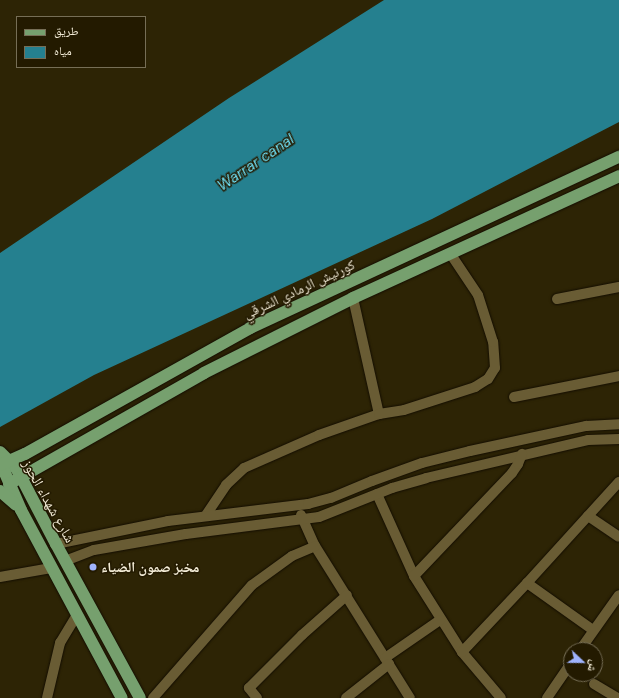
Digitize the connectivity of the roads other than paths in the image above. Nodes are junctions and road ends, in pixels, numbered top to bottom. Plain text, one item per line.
1 (619, 158) edge
2 (619, 176) edge
3 (516, 206) junction
4 (522, 221) junction
5 (450, 253) junction
6 (619, 287) edge
7 (352, 298) junction
8 (557, 299) dead end
9 (619, 376) edge
10 (514, 397) dead end
11 (379, 414) junction
12 (619, 424) edge
13 (619, 438) edge
14 (522, 454) junction
15 (3, 460) edge
16 (46, 464) junction
17 (22, 477) junction
18 (619, 482) edge
19 (5, 487) edge
20 (377, 494) junction
21 (35, 502) junction
22 (297, 506) junction
23 (206, 515) junction
24 (588, 516) junction
25 (302, 520) junction
26 (619, 537) edge
27 (56, 544) junction
28 (315, 546) junction
29 (65, 561) junction
30 (51, 568) junction
31 (414, 576) junction
32 (0, 577) edge
33 (527, 584) junction
34 (347, 595) junction
35 (619, 595) edge
36 (76, 615) junction
37 (440, 620) junction
38 (594, 630) junction
39 (586, 642) edge
40 (462, 652) junction
41 (387, 661) junction
42 (563, 675) edge
43 (594, 684) dead end
44 (497, 697) edge
45 (47, 698) edge
46 (122, 698) edge
47 (140, 698) edge
48 (153, 698) edge
49 (257, 698) edge
50 (346, 698) edge
51 (410, 698) edge
52 (547, 698) edge
53 (616, 698) edge

1 - 3 main road, كورنيش الرمادي الشرقي
2 - 4 main road
3 - 4 main road
3 - 15 main road, كورنيش الرمادي الشرقي
4 - 5 main road
5 - 7 main road
5 - 11 street
6 - 8 street
7 - 11 street
7 - 16 main road
9 - 10 street
11 - 23 street
12 - 22 street
13 - 14 street
14 - 20 street
14 - 31 street
15 - 17 main road, شارع شهداء الحوز
15 - 19 main road, شارع شهداء الحوز
16 - 17 main road
16 - 21 main road
17 - 19 main road
17 - 21 main road, شارع شهداء الحوز
18 - 24 street
19 - 30 main road, شارع شهداء الحوز
20 - 25 street
20 - 31 street
21 - 27 main road, شارع شهداء الحوز
22 - 23 street
22 - 25 street
23 - 27 street
24 - 26 street
24 - 33 street
25 - 28 street
25 - 29 street
27 - 29 main road, شارع شهداء الحوز
28 - 34 street
28 - 48 street
29 - 47 main road, شارع شهداء الحوز
30 - 32 street
30 - 36 main road, شارع شهداء الحوز
31 - 37 street
33 - 38 street
33 - 40 street
34 - 41 street
34 - 49 street
35 - 38 street
36 - 45 street
36 - 46 main road, شارع شهداء الحوز
37 - 40 street
37 - 41 street
38 - 39 street
40 - 44 street
41 - 50 street
41 - 51 street
42 - 52 street
43 - 53 street

